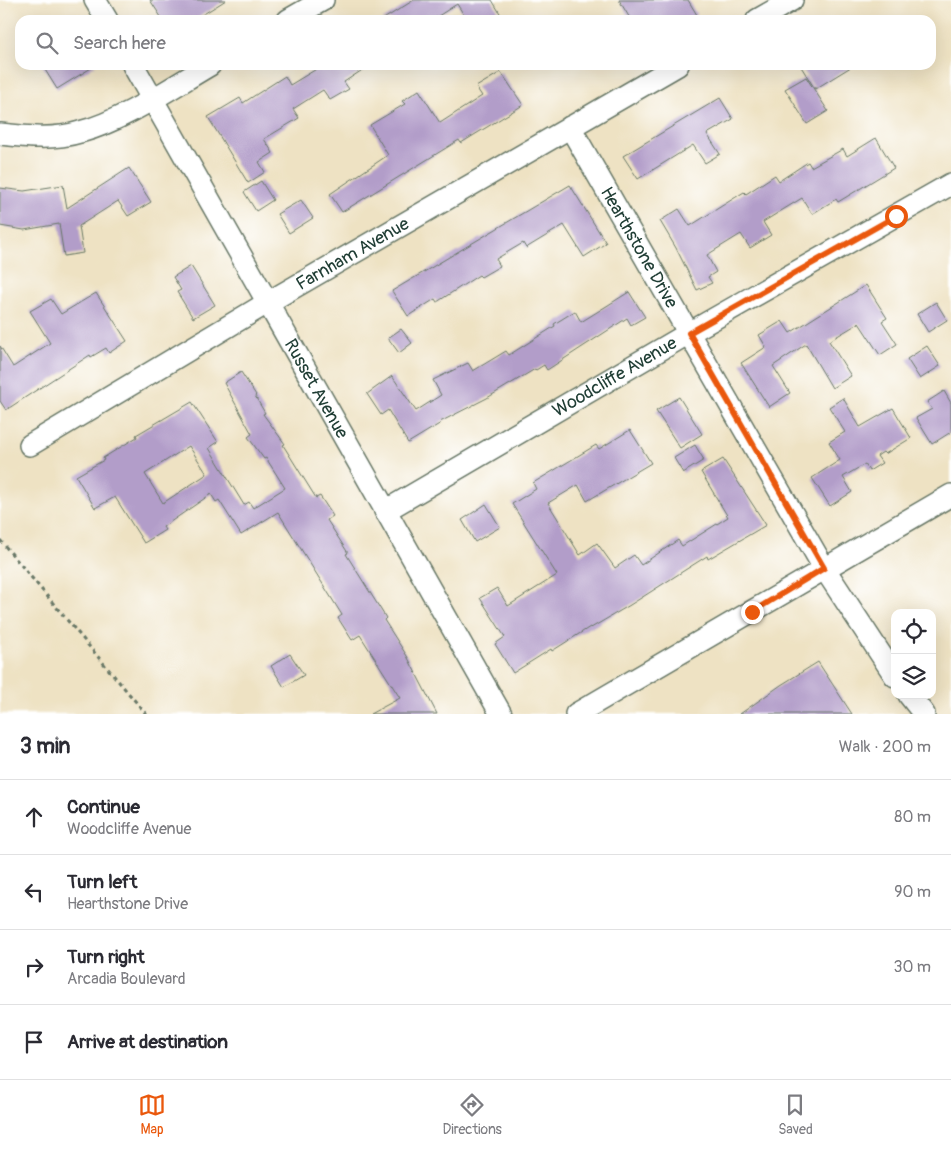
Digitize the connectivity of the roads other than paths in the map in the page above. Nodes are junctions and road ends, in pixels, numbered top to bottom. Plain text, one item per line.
1 (95, 0) edge
2 (323, 0) edge
3 (792, 0) edge
4 (104, 15) edge
5 (297, 15) edge
6 (766, 15) edge
7 (135, 70) edge
8 (201, 70) edge
9 (669, 70) edge
10 (152, 99) junction
11 (570, 127) junction
12 (0, 134) edge
13 (951, 184) edge
14 (267, 303) junction
15 (689, 333) junction
16 (30, 445) dead end
17 (951, 496) edge
18 (385, 511) junction
19 (824, 568) junction
20 (891, 670) edge
21 (912, 699) edge
22 (501, 714) edge
23 (576, 714) edge
24 (924, 714) edge

1 - 4 street
2 - 5 street
3 - 6 street
7 - 10 street, Russet Avenue
8 - 10 street
9 - 11 street, Farnham Avenue
10 - 12 street
10 - 14 street, Russet Avenue
11 - 14 street, Farnham Avenue
11 - 15 street, Hearthstone Drive
13 - 15 street, Woodcliffe Avenue
14 - 16 street, Farnham Avenue
14 - 18 street, Russet Avenue
15 - 18 street, Woodcliffe Avenue
15 - 19 street, Hearthstone Drive
17 - 19 street
18 - 22 street, Russet Avenue
19 - 20 street, Hearthstone Drive
19 - 23 street
21 - 24 street

